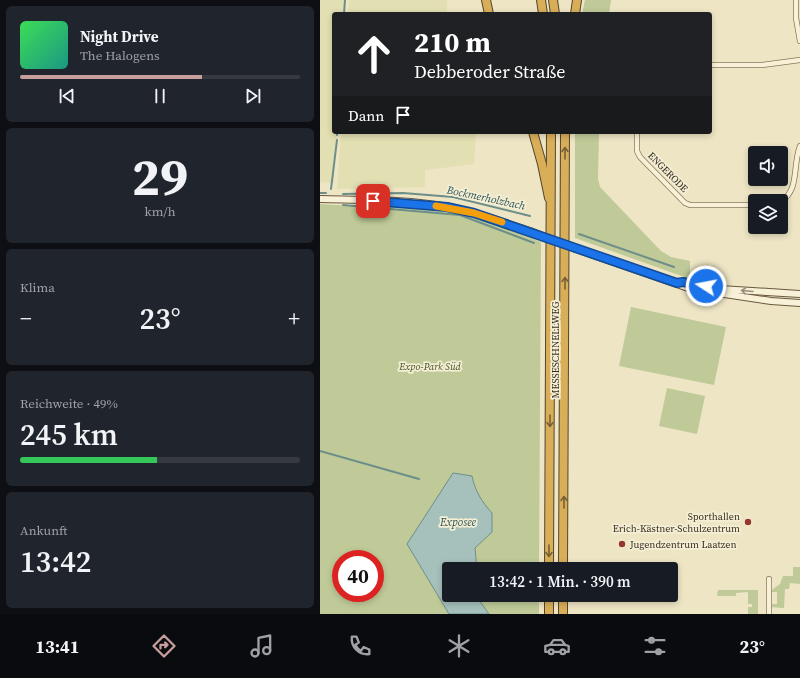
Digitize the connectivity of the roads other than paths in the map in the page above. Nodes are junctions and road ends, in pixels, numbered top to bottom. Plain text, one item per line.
1 (486, 0) edge
2 (541, 0) edge
3 (553, 0) edge
4 (577, 0) edge
5 (796, 0) edge
6 (489, 12) edge
7 (543, 12) edge
8 (555, 12) edge
9 (575, 12) edge
10 (800, 41) edge
11 (800, 60) edge
12 (712, 65) edge
13 (534, 134) edge
14 (552, 134) edge
15 (565, 134) edge
16 (637, 134) edge
17 (800, 146) edge
18 (788, 198) edge
19 (320, 199) edge
20 (748, 205) edge
21 (552, 213) junction
22 (677, 283) junction
23 (762, 292) junction
24 (800, 294) edge
25 (762, 300) junction
26 (800, 303) edge
27 (549, 562) edge
28 (563, 562) edge
29 (769, 579) dead end
30 (549, 602) edge
31 (563, 602) edge
32 (549, 614) edge
33 (563, 614) edge
34 (769, 614) edge

1 - 6 highway
2 - 7 highway
3 - 8 highway
4 - 9 highway
5 - 10 street
11 - 12 street
13 - 21 highway
14 - 21 highway
28 -> 15 highway, MESSESCHNELLWEG
16 - 20 street, ENGERODE
17 - 18 street
19 - 22 street, bridge
21 -> 27 highway, MESSESCHNELLWEG
23 -> 22 street
22 - 25 street
23 - 24 street
23 - 25 street
25 - 26 street
29 - 34 street
30 - 32 highway
31 - 33 highway

